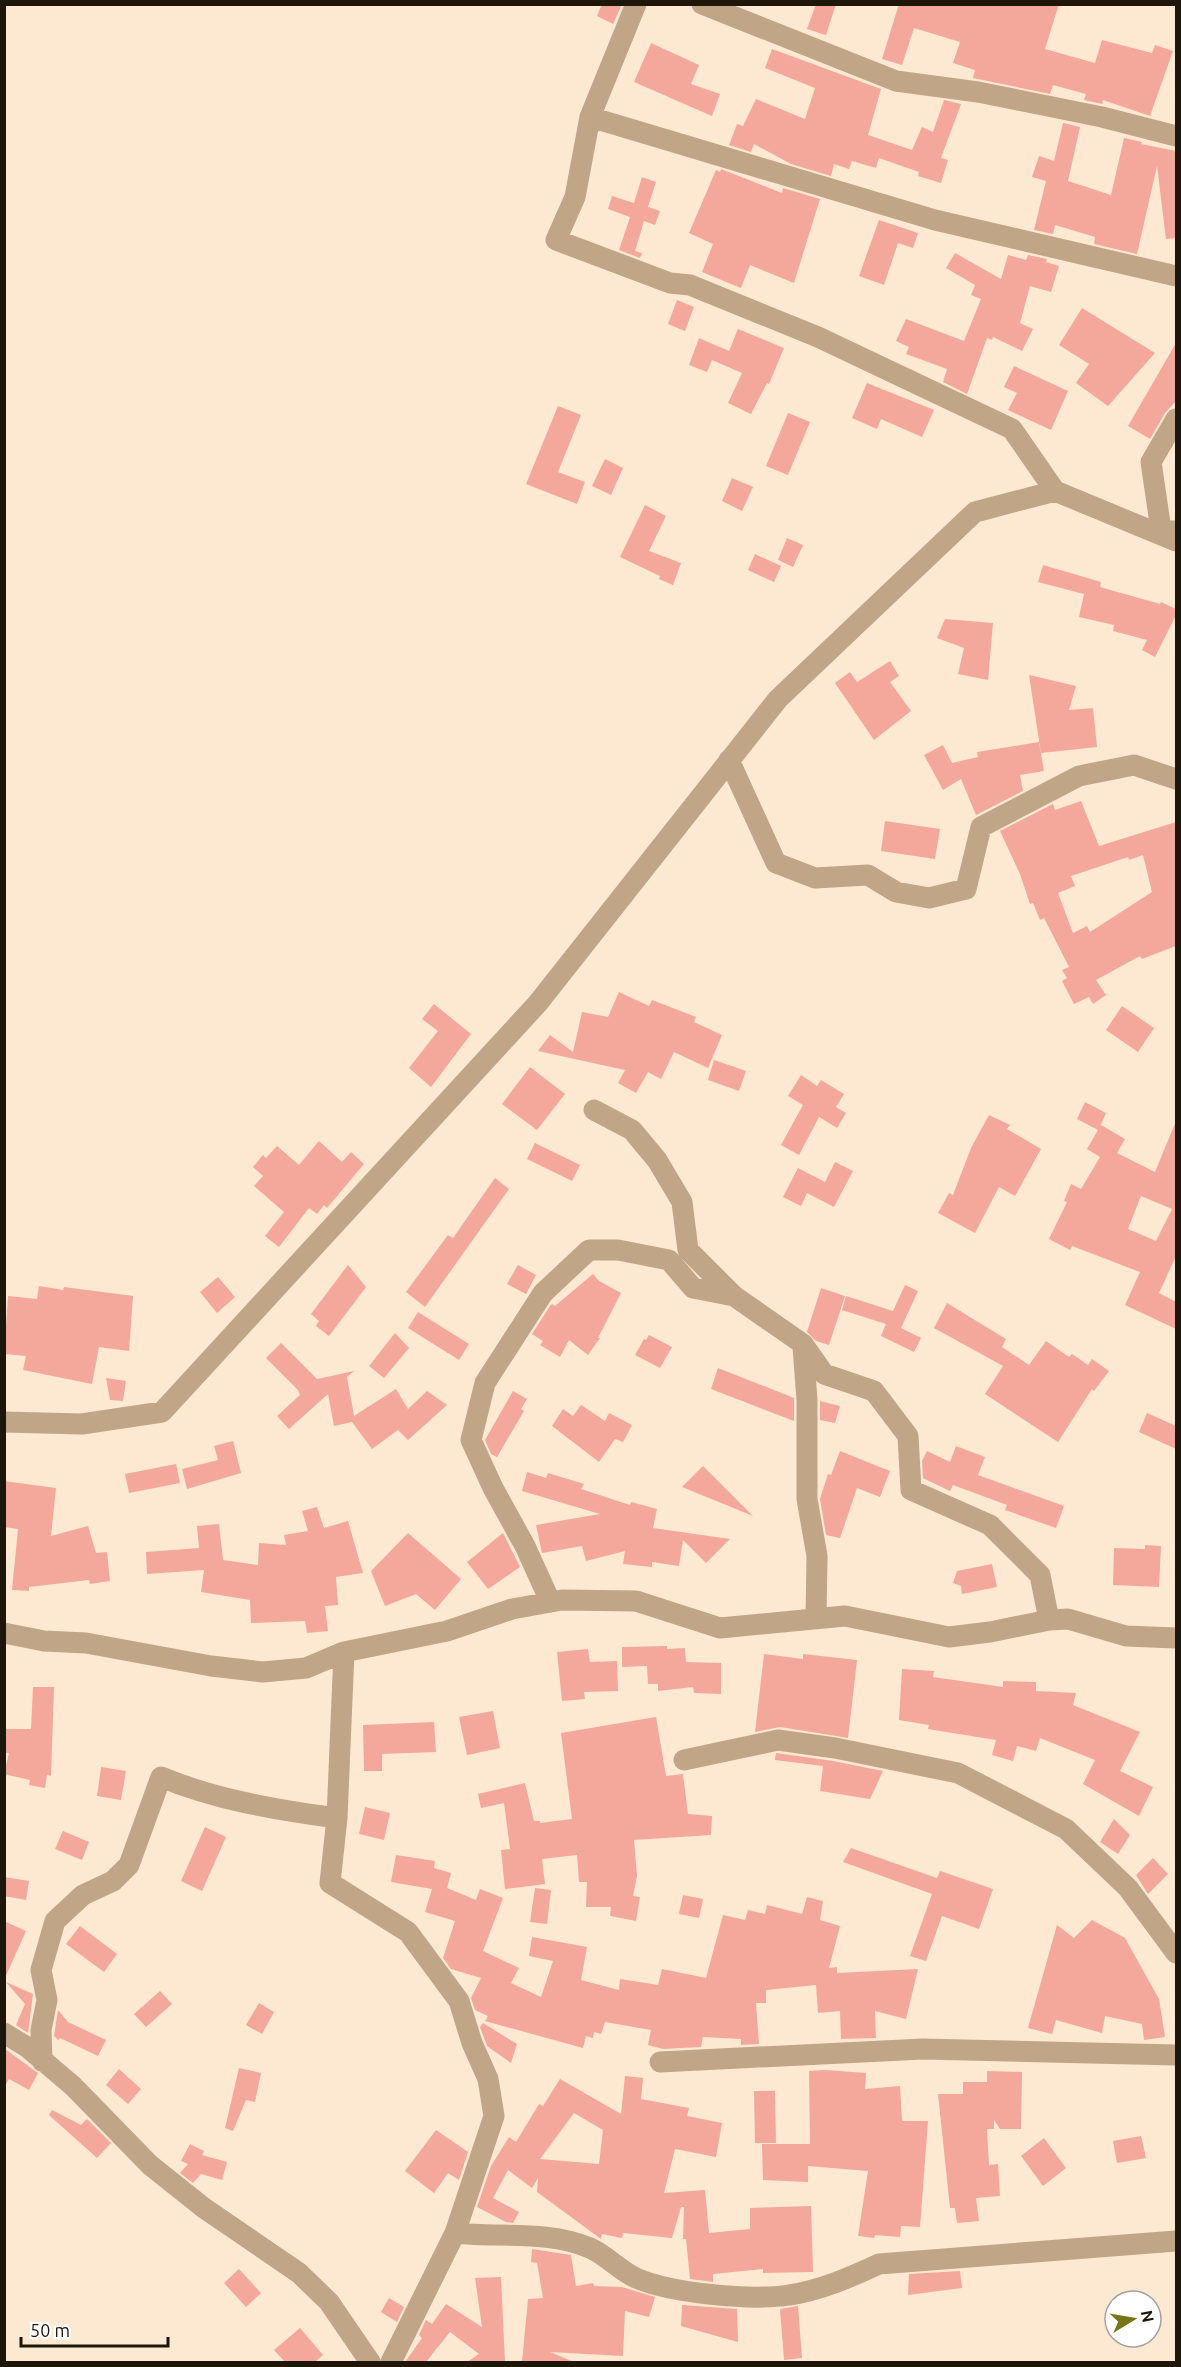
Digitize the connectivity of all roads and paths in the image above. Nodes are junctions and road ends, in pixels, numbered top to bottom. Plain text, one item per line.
1 (636, 4) edge
2 (702, 4) edge
3 (590, 117) junction
4 (1176, 136) edge
5 (1176, 276) edge
6 (1176, 419) edge
7 (1055, 491) junction
8 (1176, 531) edge
9 (1176, 541) edge
10 (729, 760) junction
11 (1176, 779) edge
12 (594, 1110) dead end
13 (734, 1296) junction
14 (803, 1344) junction
15 (4, 1422) edge
16 (550, 1601) junction
17 (816, 1618) junction
18 (1049, 1620) junction
19 (4, 1633) edge
20 (1176, 1638) edge
21 (344, 1652) junction
22 (684, 1760) dead end
23 (337, 1818) junction
24 (1176, 1953) edge
25 (4, 2033) edge
26 (1176, 2055) edge
27 (42, 2061) junction
28 (660, 2062) dead end
29 (455, 2233) junction
30 (1176, 2241) edge
31 (370, 2362) edge
32 (391, 2362) edge

1 - 3 street
2 - 4 street
3 - 5 street
3 - 7 street
6 - 8 street
7 - 9 street
7 - 10 street
10 - 11 street
10 - 15 street
12 - 13 street
13 - 14 street
13 - 16 street
14 - 17 street
14 - 18 street
16 - 17 street
16 - 21 street
17 - 18 street
18 - 20 street
19 - 21 street
21 - 23 street
22 - 24 street
23 - 27 street
23 - 29 street
25 - 27 street
26 - 28 street
27 - 31 street
29 - 30 street
29 - 32 street

